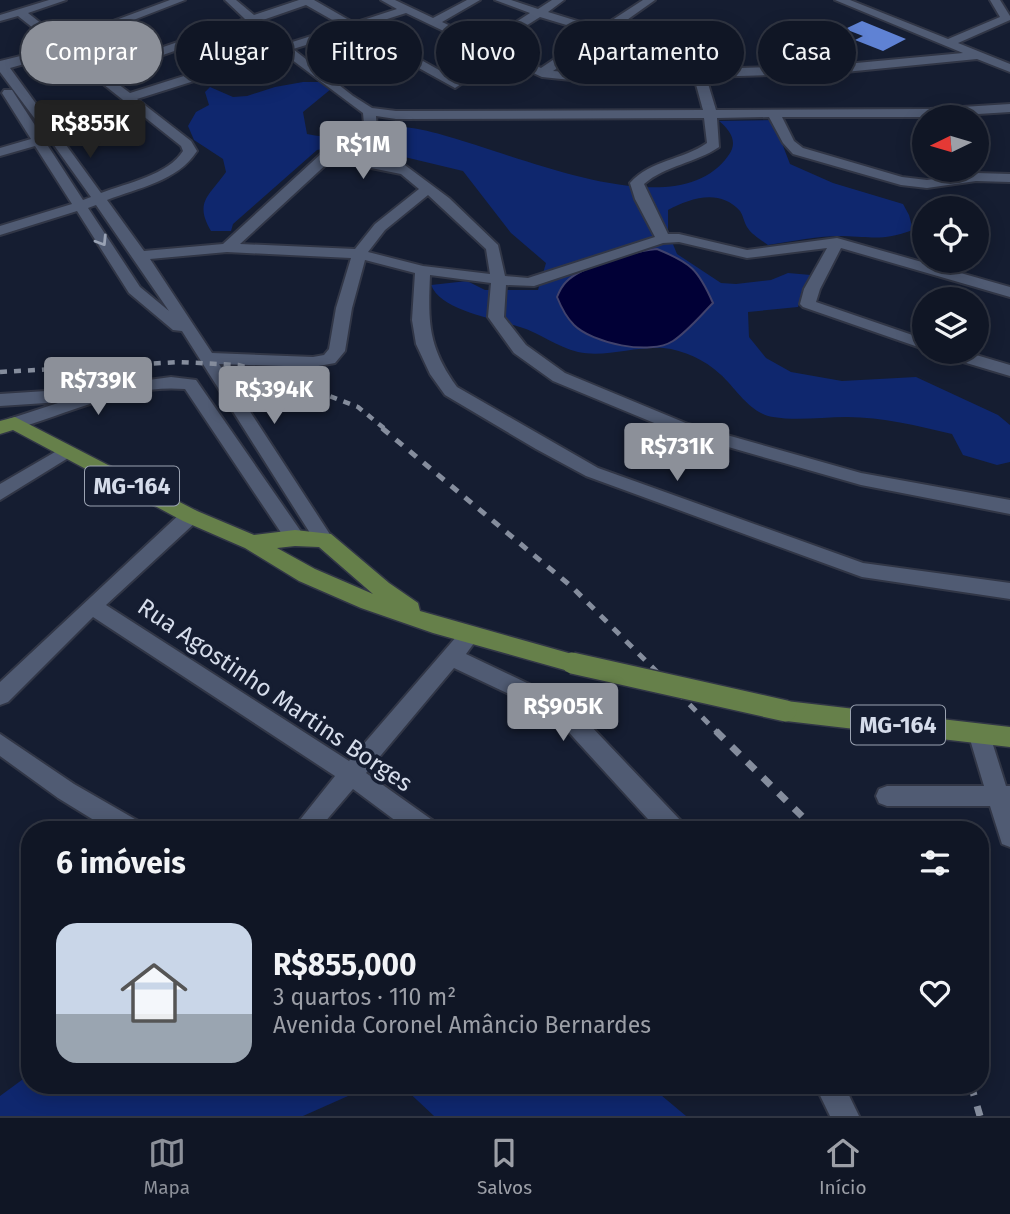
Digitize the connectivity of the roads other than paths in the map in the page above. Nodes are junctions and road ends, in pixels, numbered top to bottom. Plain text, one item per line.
1 (61, 0) edge
2 (180, 0) edge
3 (230, 0) edge
4 (247, 0) edge
5 (308, 0) edge
6 (386, 0) edge
7 (475, 0) edge
8 (499, 0) edge
9 (559, 0) edge
10 (650, 0) edge
11 (840, 0) edge
12 (995, 0) edge
13 (405, 10) junction
14 (20, 12) junction
15 (538, 12) junction
16 (0, 18) edge
17 (257, 18) junction
18 (32, 21) edge
19 (127, 21) edge
20 (260, 21) edge
21 (343, 21) edge
22 (368, 21) edge
23 (524, 21) edge
24 (566, 21) edge
25 (620, 21) edge
26 (432, 23) junction
27 (436, 25) edge
28 (307, 42) edge
29 (949, 43) junction
30 (301, 44) junction
31 (293, 47) edge
32 (307, 49) edge
33 (162, 51) edge
34 (293, 54) edge
35 (979, 55) junction
36 (21, 64) edge
37 (554, 66) edge
38 (1010, 68) edge
39 (2, 72) edge
40 (744, 72) edge
41 (542, 74) joint
42 (554, 75) edge
43 (176, 83) edge
44 (114, 84) edge
45 (351, 84) edge
46 (702, 84) edge
47 (131, 97) junction
48 (1010, 101) edge
49 (1010, 108) edge
50 (866, 110) junction
51 (369, 111) junction
52 (709, 111) junction
53 (774, 114) junction
54 (396, 115) junction
55 (370, 130) junction
56 (54, 137) junction
57 (38, 142) junction
58 (0, 152) edge
59 (406, 173) junction
60 (1010, 178) edge
61 (427, 189) junction
62 (97, 199) junction
63 (80, 206) junction
64 (0, 231) edge
65 (663, 239) junction
66 (837, 242) junction
67 (227, 248) junction
68 (359, 254) junction
69 (139, 256) junction
70 (423, 270) junction
71 (499, 281) junction
72 (1010, 292) edge
73 (191, 336) junction
74 (912, 340) edge
75 (208, 358) junction
76 (988, 364) edge
77 (1010, 371) edge
78 (109, 393) junction
79 (0, 400) edge
80 (8, 425) edge
81 (66, 451) junction
82 (0, 493) edge
83 (1010, 507) edge
84 (190, 516) junction
85 (295, 538) junction
86 (324, 539) junction
87 (252, 543) junction
88 (344, 556) junction
89 (307, 575) junction
90 (1010, 591) edge
91 (92, 606) junction
92 (433, 625) junction
93 (470, 635) junction
94 (453, 658) junction
95 (0, 696) edge
96 (980, 736) junction
97 (1010, 737) edge
98 (0, 744) edge
99 (349, 773) junction
100 (887, 796) dead end
101 (1003, 796) edge
102 (117, 821) edge
103 (310, 821) edge
104 (415, 821) edge
105 (666, 821) edge
106 (1010, 836) edge
107 (834, 1094) edge
108 (845, 1116) edge

1 - 14 street
2 - 19 street
3 - 17 street
4 - 17 street
5 - 17 street
5 - 21 street
6 - 13 street
7 - 26 street
8 - 15 street
9 - 15 street
10 - 25 street
11 - 29 street
12 - 29 street
13 - 22 street
13 - 26 street
14 - 16 street
14 - 18 street
15 - 23 street
15 - 24 street
17 - 20 street
17 - 30 street
17 - 33 street
26 - 27 street
28 - 30 street
29 - 35 street
30 - 31 street
30 - 32 street
34 - 51 street
35 - 38 street
35 - 40 street
36 - 39 street
37 - 41 street
39 - 56 street
39 - 57 street
41 - 42 street
43 - 47 street
44 - 47 street
45 - 52 street
46 - 52 street
47 - 62 street
48 - 50 street
49 - 50 street
50 - 52 street
50 - 53 street
51 - 54 street
51 - 55 street
52 - 53 street
52 - 54 street
52 - 65 street
53 - 60 street
54 - 55 street
55 - 59 street
56 - 57 street
56 - 62 street
57 - 58 street
57 - 63 street
59 - 61 street
59 - 67 street
61 - 68 street
61 - 71 street
62 - 63 street
62 - 69 street
63 - 64 street
63 -> 73 street
65 - 66 street
65 - 71 street
66 - 72 street
66 - 74 street
67 - 68 street
67 - 69 street
68 - 70 street
68 - 75 street
69 - 73 street
70 - 71 street
70 - 90 street
71 - 83 street
73 - 75 street
75 - 86 street
76 - 77 street
78 - 79 street
78 - 80 street
78 - 85 street
80 - 81 main road, MG-164
81 - 82 street
81 - 84 main road, MG-164
84 - 87 main road, MG-164
84 - 91 street
85 - 86 main road
85 - 87 main road
86 - 88 main road, MG-164
87 - 89 main road, MG-164
88 - 89 main road
88 - 92 main road, MG-164
89 - 92 main road, MG-164
91 - 95 street
91 - 99 street, Rua Agostinho Martins Borges
92 - 93 main road, MG-164
93 - 94 street
93 - 96 main road, MG-164, bridge
94 - 99 street
94 - 105 street
96 - 97 main road, MG-164
96 - 101 street
98 - 102 street
99 - 103 street
99 - 104 street, Rua Agostinho Martins Borges
100 - 101 street
101 - 106 street
107 - 108 street

